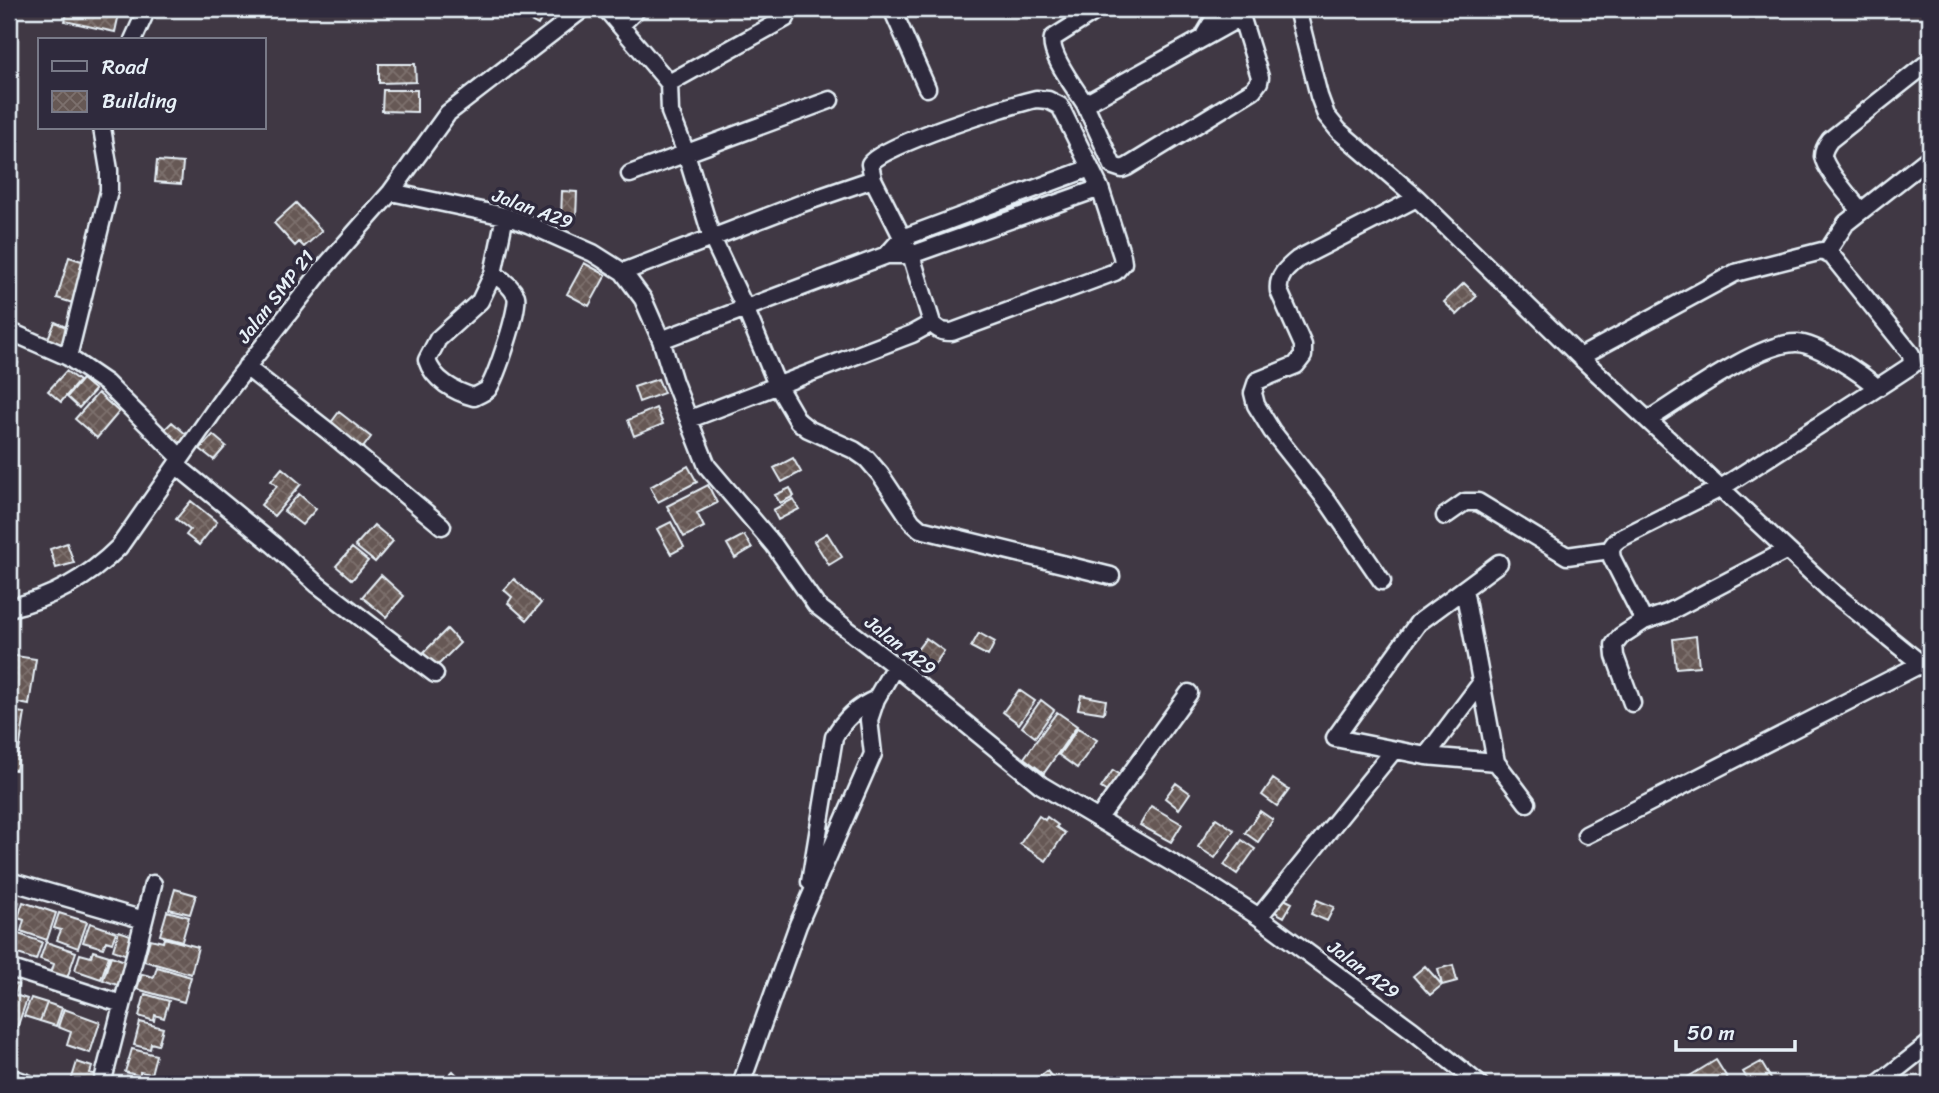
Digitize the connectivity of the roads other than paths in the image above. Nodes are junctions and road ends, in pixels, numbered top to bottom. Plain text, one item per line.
1 (147, 9) edge
2 (583, 9) edge
3 (606, 9) edge
4 (637, 9) edge
5 (892, 9) edge
6 (1099, 9) edge
7 (1220, 9) edge
8 (1297, 9) edge
9 (1240, 13) edge
10 (786, 18) dead end
11 (621, 25) junction
12 (1204, 36) junction
13 (134, 38) edge
14 (1930, 61) edge
15 (668, 83) junction
16 (927, 88) dead end
17 (830, 100) dead end
18 (1085, 104) junction
19 (102, 130) edge
20 (686, 153) junction
21 (1930, 157) edge
22 (1090, 168) junction
23 (630, 174) dead end
24 (873, 179) junction
25 (1100, 188) junction
26 (391, 192) junction
27 (1416, 198) junction
28 (1860, 210) junction
29 (505, 216) junction
30 (902, 237) junction
31 (712, 238) junction
32 (1827, 252) junction
33 (911, 255) junction
34 (887, 256) junction
35 (623, 272) junction
36 (493, 274) junction
37 (746, 310) junction
38 (932, 323) junction
39 (9, 331) edge
40 (661, 340) junction
41 (68, 357) junction
42 (1580, 357) junction
43 (246, 367) junction
44 (777, 384) junction
45 (1877, 388) junction
46 (690, 419) junction
47 (1648, 420) junction
48 (179, 461) junction
49 (1721, 488) junction
50 (1445, 516) dead end
51 (442, 526) dead end
52 (1610, 550) junction
53 (1787, 550) junction
54 (1499, 563) dead end
55 (1111, 576) dead end
56 (1382, 581) dead end
57 (1464, 589) junction
58 (9, 608) edge
59 (1644, 621) junction
60 (895, 666) junction
61 (1926, 668) edge
62 (435, 674) dead end
63 (1481, 683) junction
64 (1189, 693) dead end
65 (876, 699) junction
66 (1632, 703) dead end
67 (1394, 750) junction
68 (1426, 756) junction
69 (1496, 762) junction
70 (1527, 803) dead end
71 (1098, 819) junction
72 (1586, 835) dead end
73 (9, 881) edge
74 (153, 884) dead end
75 (807, 905) junction
76 (1259, 917) junction
77 (144, 920) junction
78 (9, 968) edge
79 (122, 1004) junction
80 (1930, 1043) edge
81 (9, 1077) edge
82 (1887, 1083) edge
83 (29, 1084) edge
84 (103, 1084) edge
85 (741, 1084) edge
86 (1479, 1084) edge

1 - 13 street
2 - 26 street, Jalan SMP 21
3 - 11 street
4 - 11 street
5 - 16 street
6 - 18 street
7 - 12 street
8 - 27 street
9 - 12 street
9 - 18 street
10 - 15 street
11 - 15 street
12 - 18 street
14 - 28 street
15 - 20 street
17 - 20 street
19 - 41 street
20 - 23 street
20 - 31 street
21 - 28 street
22 - 24 street
22 - 25 street
22 - 30 street
24 - 30 street
24 - 31 street
25 - 33 street
25 - 38 street
26 - 29 street, Jalan A29
26 - 43 street, Jalan SMP 21
27 - 42 street
27 - 56 street
28 - 32 street
29 - 35 street, Jalan A29
29 - 36 street
30 - 33 street
30 - 34 street
31 - 35 street
31 - 37 street
32 - 42 street
32 - 45 street
33 - 34 street
33 - 38 street
34 - 37 street
35 - 40 street, Jalan A29
36 - 36 street
37 - 40 street
37 - 44 street
38 - 44 street
39 - 41 street
40 - 46 street, Jalan A29
41 - 48 street
42 - 47 street
43 - 48 street, Jalan SMP 21
43 - 51 street
44 - 46 street
44 - 55 street
45 - 47 street
45 - 49 street
46 - 60 street, Jalan A29
47 - 49 street
48 - 58 street, Jalan SMP 21
48 - 62 street
49 - 52 street
49 - 53 street
50 - 52 street
52 - 59 street
53 - 59 street
53 - 61 street
54 - 57 street
57 - 63 street
57 - 67 street
59 - 66 street
60 - 65 street
60 - 71 street, Jalan A29
61 - 72 street
63 - 68 street
63 - 69 street
64 - 71 street
65 - 75 street
65 - 75 street
67 - 68 street
67 - 76 street
68 - 69 street
69 - 70 street
71 - 76 street, Jalan A29
73 - 77 street
74 - 77 street
75 - 85 street
76 - 86 street, Jalan A29
77 - 79 street
78 - 79 street
79 - 84 street
80 - 82 street
81 - 83 street

